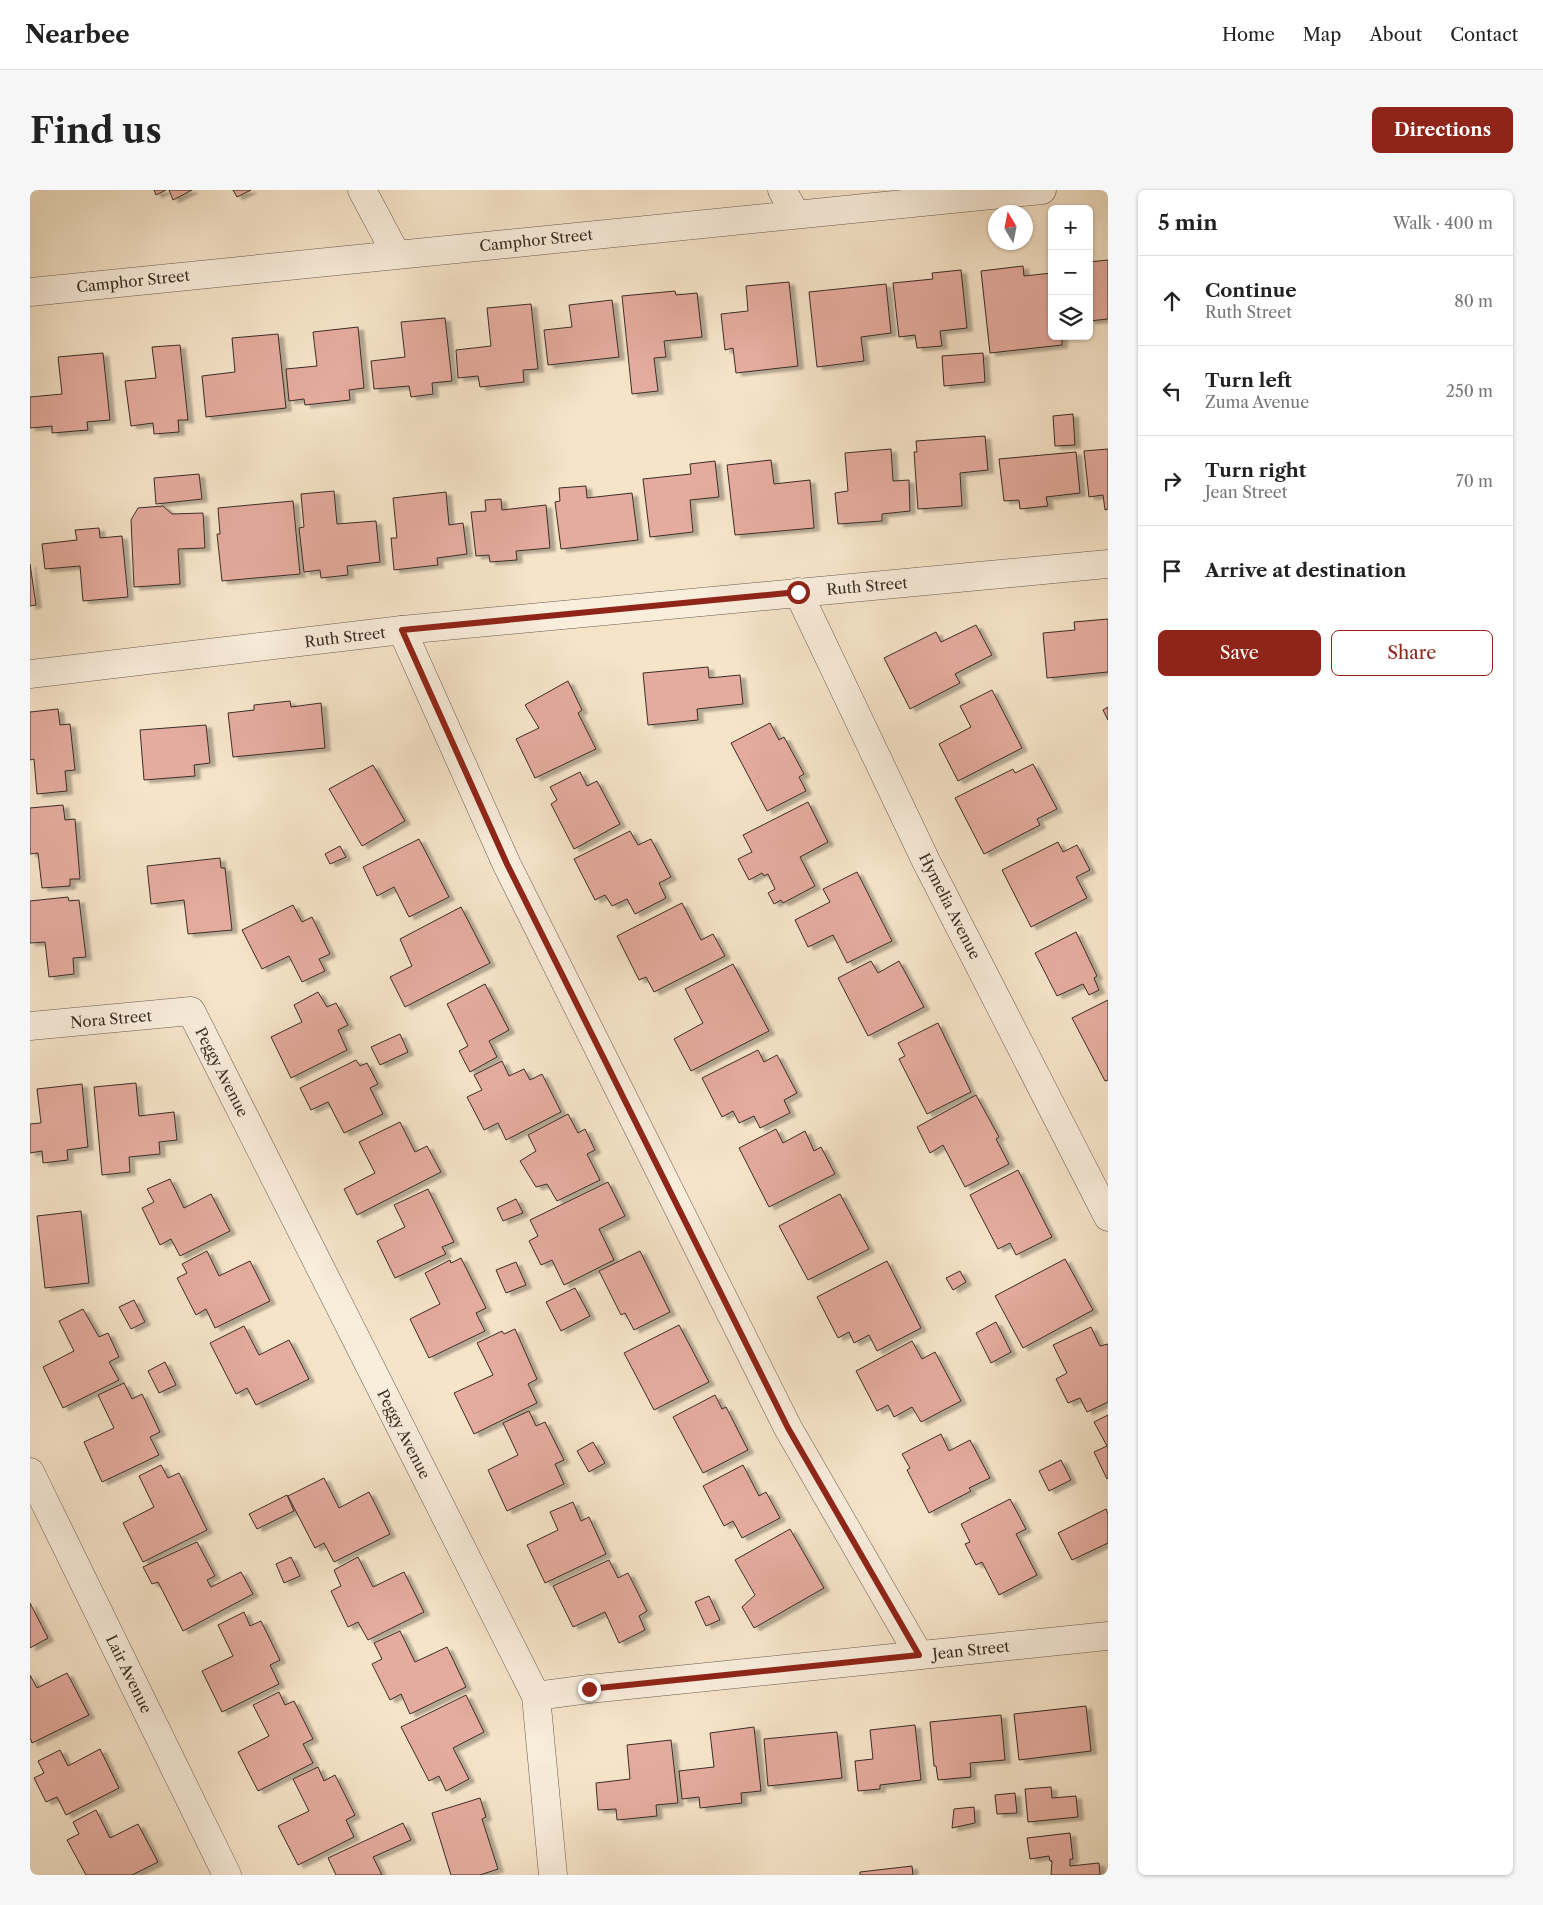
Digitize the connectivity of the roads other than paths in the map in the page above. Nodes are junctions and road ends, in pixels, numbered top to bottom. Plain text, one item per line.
1 (362, 190) edge
2 (1042, 190) edge
3 (788, 202) edge
4 (396, 254) junction
5 (30, 292) edge
6 (1108, 564) edge
7 (798, 592) junction
8 (402, 630) junction
9 (30, 674) edge
10 (191, 1011) joint
11 (30, 1026) edge
12 (1108, 1217) edge
13 (30, 1472) edge
14 (1108, 1636) edge
15 (919, 1655) junction
16 (536, 1696) junction
17 (227, 1875) edge
18 (553, 1875) edge

1 - 4 street
2 - 3 street, Camphor Street
3 - 4 street, Camphor Street
4 - 5 street, Camphor Street
6 - 7 street, Ruth Street
7 - 8 street, Ruth Street
7 - 12 street, Hymelia Avenue
8 - 9 street, Ruth Street
8 - 15 street
10 - 11 street, Nora Street
10 - 16 street, Peggy Avenue
13 - 17 street, Lair Avenue
14 - 15 street, Jean Street
15 - 16 street, Jean Street
16 - 18 street, Peggy Avenue

